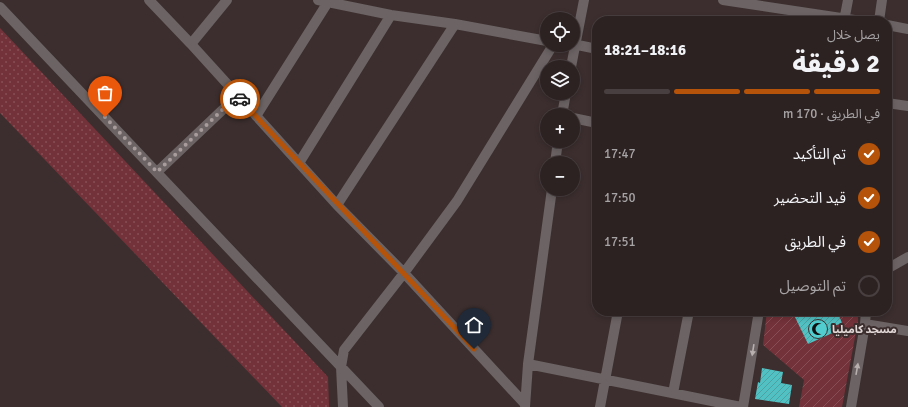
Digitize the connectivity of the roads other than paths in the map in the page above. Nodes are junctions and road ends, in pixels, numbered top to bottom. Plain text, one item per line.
1 (149, 0) edge
2 (227, 0) edge
3 (318, 0) edge
4 (584, 0) edge
5 (723, 0) edge
6 (848, 0) edge
7 (882, 0) edge
8 (328, 2) junction
9 (0, 7) edge
10 (390, 15) junction
11 (821, 16) edge
12 (846, 16) edge
13 (880, 16) edge
14 (580, 18) edge
15 (456, 24) junction
16 (892, 26) edge
17 (908, 29) edge
18 (540, 40) edge
19 (192, 44) junction
20 (580, 46) edge
21 (592, 48) edge
22 (549, 52) edge
23 (237, 96) junction
24 (892, 104) edge
25 (908, 106) edge
26 (256, 116) junction
27 (580, 119) edge
28 (592, 122) edge
29 (299, 163) junction
30 (157, 172) junction
31 (551, 196) edge
32 (337, 205) junction
33 (908, 257) edge
34 (892, 266) edge
35 (404, 273) junction
36 (617, 316) edge
37 (688, 316) edge
38 (758, 316) edge
39 (866, 316) edge
40 (865, 324) junction
41 (908, 332) edge
42 (528, 364) junction
43 (341, 367) junction
44 (604, 380) junction
45 (673, 394) junction
46 (711, 404) edge
47 (525, 405) edge
48 (343, 407) edge
49 (379, 407) edge
50 (600, 407) edge
51 (742, 407) edge
52 (851, 407) edge

1 - 19 street
2 - 19 street
3 - 8 street
4 - 14 street
5 - 11 street
6 - 12 street
7 - 13 street
8 - 10 street
8 - 26 street
9 - 30 street
10 - 15 street
10 - 29 street
15 - 18 street
15 - 32 street
16 - 17 street
19 - 23 street
20 - 21 street
22 - 35 street
23 - 26 street
23 - 30 street
24 - 25 street
26 - 29 street
27 - 28 street
29 - 32 street
30 - 43 street
31 - 42 street
32 - 35 street
33 - 34 street
35 - 43 street
35 - 47 street
36 - 44 street
37 - 45 street
38 -> 51 street
39 - 40 street
40 - 41 street
52 -> 40 street
42 - 44 street
42 - 47 street
43 - 48 street
43 - 49 street
44 - 45 street
44 - 50 street
45 - 46 street
46 - 51 street

